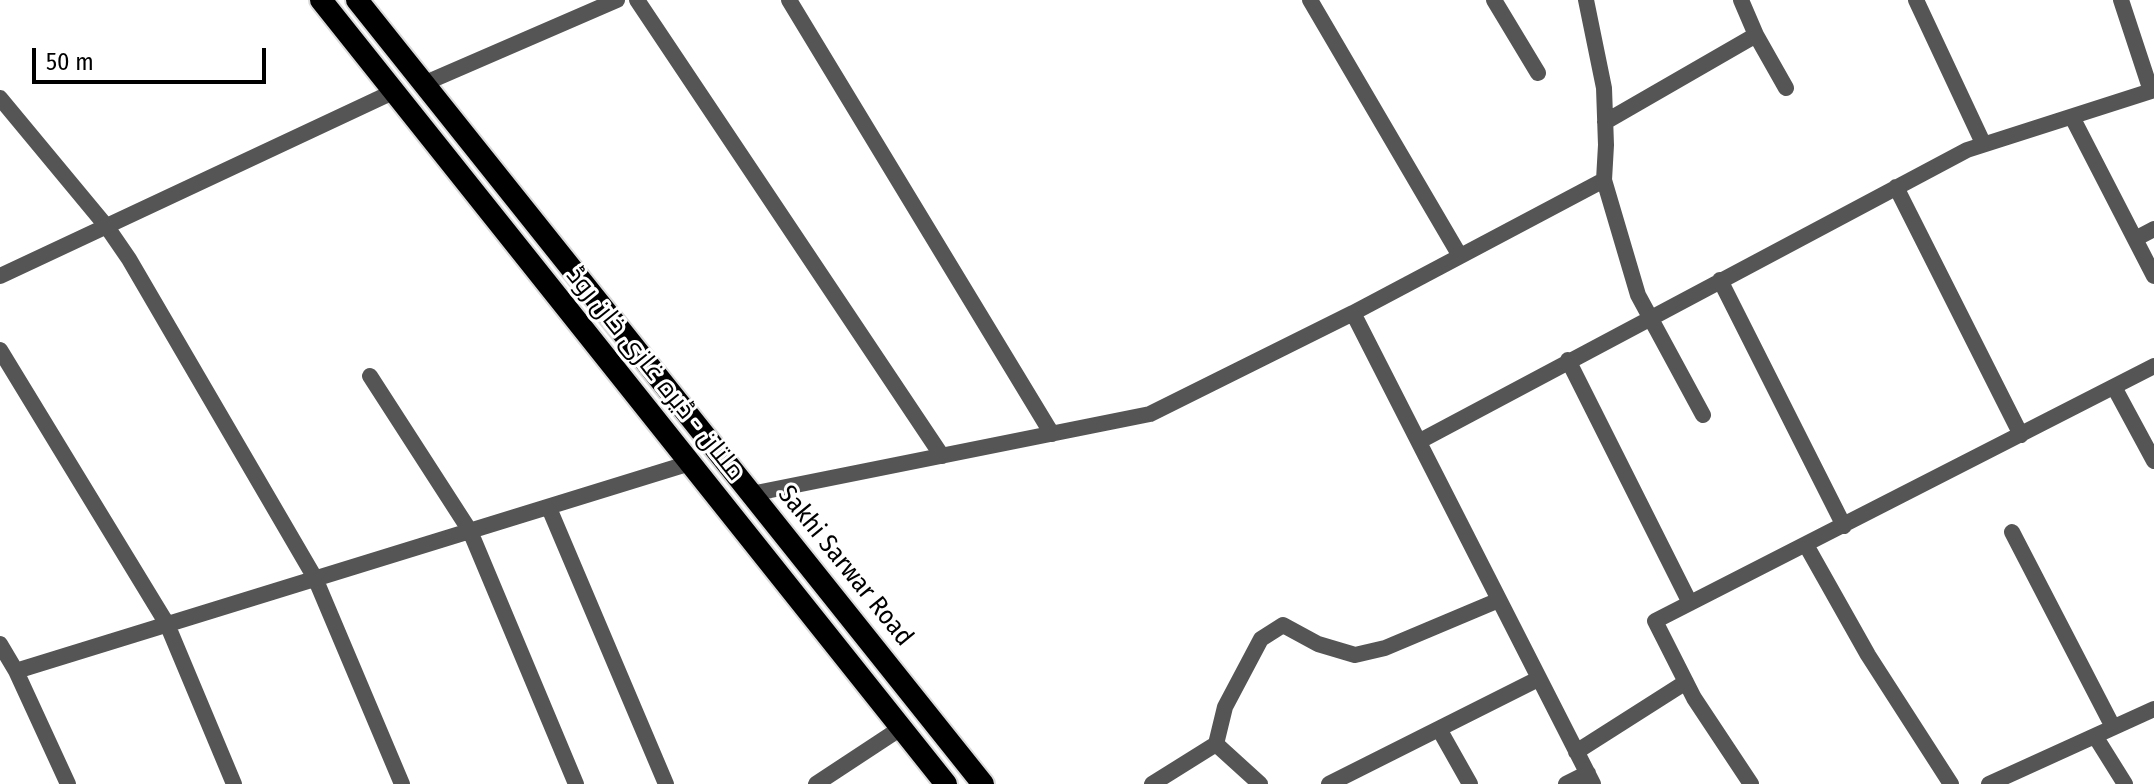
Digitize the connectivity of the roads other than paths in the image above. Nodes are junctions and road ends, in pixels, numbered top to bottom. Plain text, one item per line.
1 (321, 0) edge
2 (357, 0) edge
3 (617, 0) edge
4 (637, 0) edge
5 (789, 0) edge
6 (1310, 0) edge
7 (1494, 0) edge
8 (1586, 0) edge
9 (1741, 0) edge
10 (1916, 0) edge
11 (2121, 0) edge
12 (586, 6) edge
13 (1756, 35) junction
14 (1538, 73) dead end
15 (423, 84) junction
16 (1786, 88) dead end
17 (2152, 90) edge
18 (395, 91) junction
19 (0, 98) edge
20 (2072, 117) junction
21 (1605, 122) junction
22 (1983, 143) junction
23 (1604, 180) junction
24 (1896, 187) junction
25 (107, 227) junction
26 (2154, 229) edge
27 (2135, 239) junction
28 (1460, 256) junction
29 (0, 276) edge
30 (2154, 276) edge
31 (1720, 280) junction
32 (1353, 313) junction
33 (1650, 316) junction
34 (0, 350) edge
35 (638, 354) junction
36 (1568, 360) junction
37 (2154, 366) edge
38 (617, 371) junction
39 (370, 376) dead end
40 (2114, 387) junction
41 (1703, 415) dead end
42 (1052, 434) junction
43 (2021, 435) junction
44 (1420, 441) junction
45 (942, 456) junction
46 (2154, 461) edge
47 (690, 463) junction
48 (751, 494) junction
49 (549, 508) junction
50 (1844, 526) junction
51 (470, 531) junction
52 (2012, 532) dead end
53 (1806, 545) junction
54 (315, 578) junction
55 (1499, 600) junction
56 (1690, 603) junction
57 (167, 624) junction
58 (0, 644) edge
59 (16, 671) junction
60 (1538, 679) junction
61 (1686, 682) junction
62 (2154, 709) edge
63 (2113, 727) junction
64 (901, 728) junction
65 (1439, 729) junction
66 (2095, 736) junction
67 (1216, 744) junction
68 (1576, 752) junction
69 (1591, 779) edge
70 (68, 784) edge
71 (234, 784) edge
72 (402, 784) edge
73 (576, 784) edge
74 (666, 784) edge
75 (816, 784) edge
76 (946, 784) edge
77 (983, 784) edge
78 (1152, 784) edge
79 (1260, 784) edge
80 (1329, 784) edge
81 (1470, 784) edge
82 (1566, 784) edge
83 (1751, 784) edge
84 (1951, 784) edge
85 (1989, 784) edge
86 (2125, 784) edge

1 - 18 highway, ملتان - ڈیرہ غازی خان روڈ
2 - 15 highway
3 - 12 street
4 - 45 street
5 - 42 street
6 - 28 street
7 - 14 street
8 - 21 street
9 - 13 street
10 - 22 street
11 - 17 street
12 - 15 street
13 - 16 street
13 - 21 street
15 - 35 highway, Sakhi Sarwar Road
17 - 20 street
18 - 25 street
18 - 38 highway, ملتان - ڈیرہ غازی خان روڈ
19 - 25 street
20 - 22 street
20 - 27 street
21 - 23 street
22 - 24 street
23 - 28 street
23 - 33 street
24 - 31 street
24 - 43 street
25 - 29 street
25 - 54 street
26 - 27 street
27 - 30 street
28 - 32 street
31 - 33 street
31 - 50 street
32 - 42 street
32 - 44 street
33 - 36 street
33 - 41 street
34 - 57 street
35 - 38 highway
35 - 48 highway, Sakhi Sarwar Road
36 - 44 street
36 - 56 street
37 - 40 street
38 - 47 highway, ملتان - ڈیرہ غازی خان روڈ
39 - 51 street
40 - 43 street
40 - 46 street
42 - 45 street
43 - 50 street
44 - 55 street
45 - 48 street
47 - 49 street
47 - 64 highway, ملتان - ڈیرہ غازی خان روڈ
48 - 77 highway, Sakhi Sarwar Road
49 - 51 street
49 - 74 street
50 - 53 street
51 - 54 street
51 - 73 street
52 - 63 street
53 - 56 street
53 - 84 street
54 - 57 street
54 - 72 street
55 - 60 street
55 - 67 street
56 - 61 street
57 - 59 street
57 - 71 street
58 - 59 street
59 - 70 street
60 - 65 street
60 - 68 street
61 - 68 street
61 - 83 street
62 - 63 street
63 - 66 street
64 - 75 street
64 - 76 highway, ملتان - ڈیرہ غازی خان روڈ
65 - 80 street
65 - 81 street
66 - 85 street
66 - 86 street
67 - 78 street
67 - 79 street
68 - 69 street
69 - 82 street

